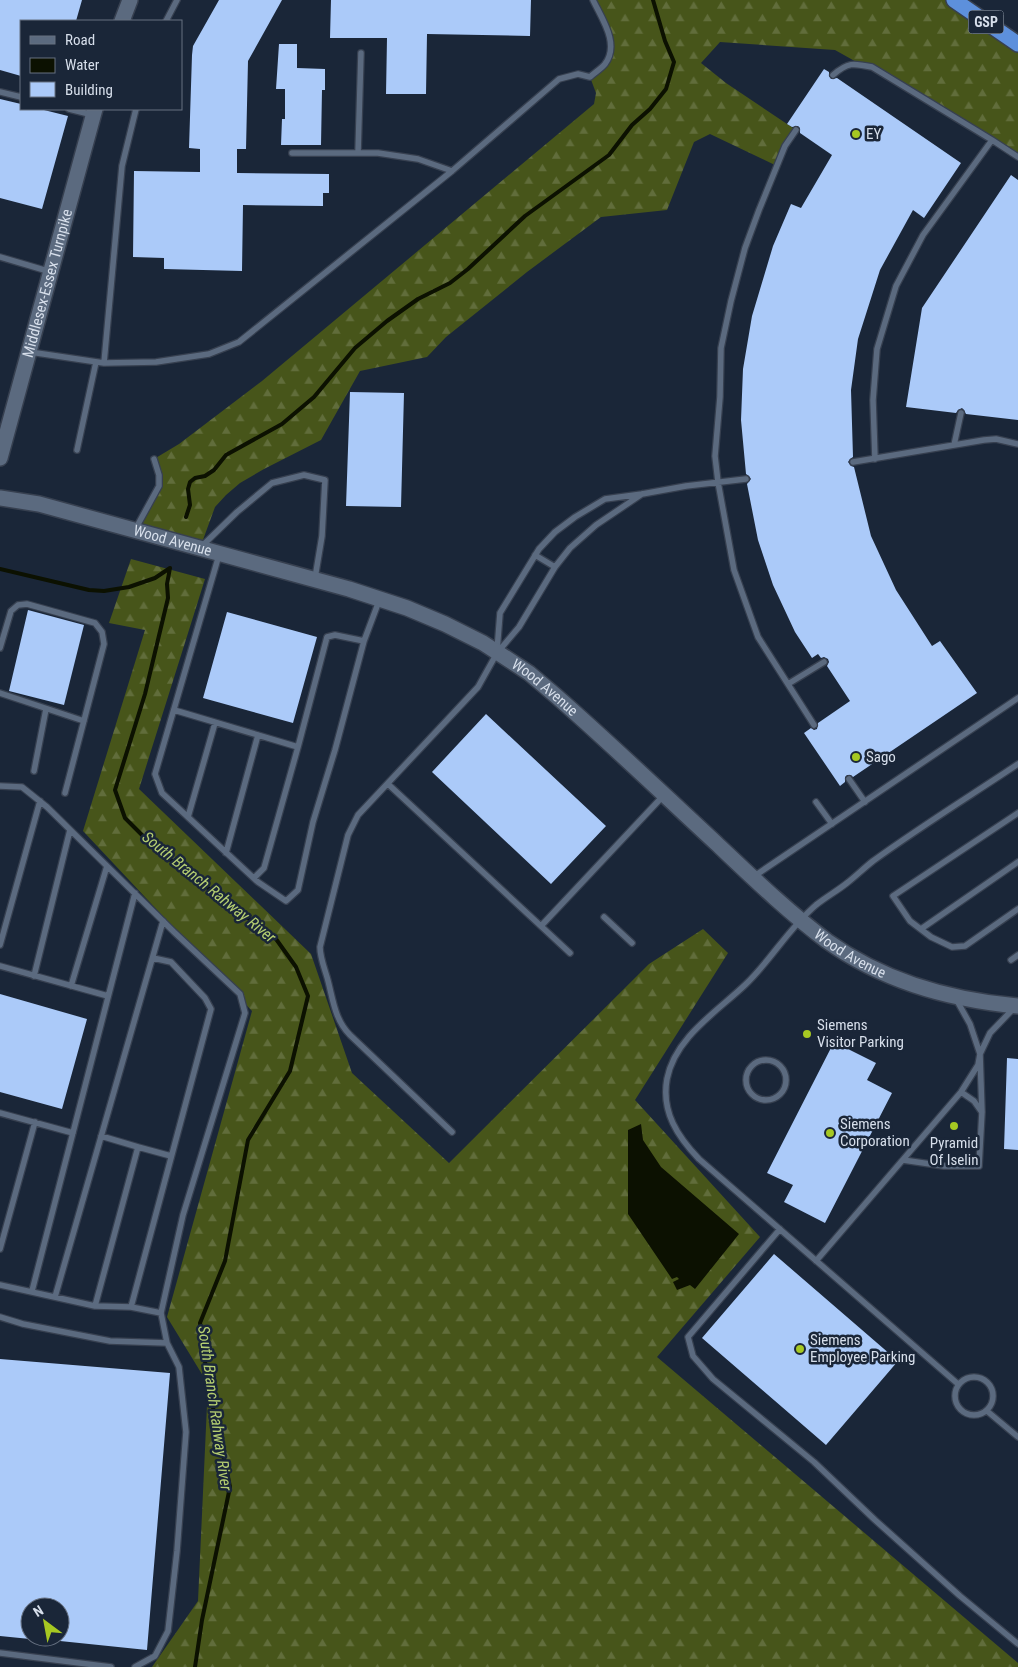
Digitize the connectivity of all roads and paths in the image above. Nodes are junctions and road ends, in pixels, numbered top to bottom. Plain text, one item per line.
1 (130, 0) edge
2 (177, 0) edge
3 (593, 0) edge
4 (954, 0) edge
5 (122, 20) edge
6 (167, 20) edge
7 (1018, 44) edge
8 (361, 53) dead end
9 (834, 75) dead end
10 (0, 92) edge
11 (20, 97) edge
12 (77, 110) edge
13 (136, 110) edge
14 (94, 112) edge
15 (796, 130) dead end
16 (992, 140) junction
17 (292, 152) dead end
18 (358, 153) junction
19 (1018, 157) edge
20 (452, 171) junction
21 (0, 257) edge
22 (50, 272) junction
23 (29, 352) junction
24 (96, 362) junction
25 (104, 363) junction
26 (961, 413) dead end
27 (1018, 444) edge
28 (954, 445) junction
29 (78, 450) dead end
30 (0, 458) edge
31 (154, 459) dead end
32 (874, 459) junction
33 (853, 462) dead end
34 (746, 479) dead end
35 (718, 482) junction
36 (642, 494) junction
37 (0, 498) edge
38 (135, 530) junction
39 (200, 548) junction
40 (219, 553) junction
41 (535, 555) junction
42 (555, 567) junction
43 (315, 580) junction
44 (380, 599) junction
45 (364, 641) junction
46 (0, 648) edge
47 (497, 653) junction
48 (824, 662) dead end
49 (788, 684) junction
50 (0, 694) edge
51 (1018, 698) edge
52 (46, 709) junction
53 (174, 710) junction
54 (84, 721) junction
55 (215, 723) junction
56 (814, 725) dead end
57 (258, 735) junction
58 (298, 747) junction
59 (1018, 764) edge
60 (34, 771) dead end
61 (849, 780) dead end
62 (388, 784) junction
63 (0, 786) edge
64 (65, 793) dead end
65 (664, 795) junction
66 (40, 801) junction
67 (816, 802) dead end
68 (865, 802) junction
69 (1018, 813) edge
70 (188, 817) junction
71 (832, 824) junction
72 (70, 830) junction
73 (226, 852) junction
74 (1018, 862) edge
75 (106, 866) junction
76 (753, 877) junction
77 (254, 878) junction
78 (135, 894) junction
79 (1018, 909) edge
80 (604, 917) dead end
81 (801, 920) junction
82 (163, 921) junction
83 (542, 926) junction
84 (921, 929) junction
85 (632, 943) dead end
86 (0, 944) edge
87 (570, 953) dead end
88 (1018, 954) edge
89 (152, 958) junction
90 (1011, 960) dead end
91 (0, 966) edge
92 (34, 976) junction
93 (70, 986) junction
94 (108, 996) junction
95 (955, 998) junction
96 (1017, 1006) edge
97 (980, 1054) junction
98 (961, 1092) junction
99 (780, 1093) joint
100 (0, 1112) edge
101 (982, 1112) junction
102 (35, 1122) junction
103 (452, 1132) dead end
104 (73, 1133) junction
105 (102, 1136) junction
106 (138, 1147) junction
107 (171, 1156) junction
108 (902, 1160) junction
109 (780, 1229) junction
110 (0, 1249) edge
111 (816, 1260) junction
112 (0, 1285) edge
113 (32, 1291) junction
114 (56, 1297) junction
115 (94, 1306) junction
116 (131, 1307) junction
117 (161, 1313) junction
118 (0, 1317) edge
119 (167, 1343) junction
120 (958, 1384) junction
121 (987, 1411) junction
122 (1018, 1437) edge
123 (1018, 1644) edge
124 (0, 1653) edge
125 (111, 1667) edge
126 (135, 1667) edge

1 - 5 street
2 - 6 lane
3 - 20 lane
4 - 7 highway, GSP
8 - 18 lane
9 - 16 lane
10 - 11 lane
12 - 14 lane
13 - 25 lane
14 - 22 street, Middlesex-Essex Turnpike
15 - 35 lane
16 - 19 lane
16 - 32 lane
17 - 18 lane
18 - 20 lane
20 - 25 lane
21 - 22 lane
22 - 23 street, Middlesex-Essex Turnpike
23 - 24 lane
23 - 30 street, Middlesex-Essex Turnpike
24 - 25 lane
24 - 29 lane
26 - 28 lane
27 - 28 lane
28 - 32 lane
31 - 38 lane
32 - 33 lane
34 - 35 lane
35 - 36 lane
35 - 49 lane
36 - 41 lane
36 - 42 lane
37 - 38 street, Wood Avenue
38 - 39 street, Wood Avenue
39 - 40 street, Wood Avenue
39 - 43 lane
40 - 43 street, Wood Avenue
40 - 53 lane
41 - 42 lane
41 - 47 lane
42 - 47 lane
43 - 44 street, Wood Avenue
44 - 45 lane
44 - 47 street, Wood Avenue
45 - 58 lane
45 - 77 lane
46 - 54 lane
47 - 62 lane
47 - 65 street, Wood Avenue
48 - 49 lane
49 - 56 lane
50 - 52 lane
51 - 68 lane
52 - 54 lane
52 - 60 lane
53 - 55 lane
53 - 70 lane
54 - 64 lane
55 - 57 lane
55 - 70 lane
57 - 58 lane
57 - 73 lane
58 - 77 lane
59 - 81 lane
61 - 68 lane
62 - 83 lane
62 - 103 lane
63 - 66 lane
65 - 76 street, Wood Avenue
65 - 83 lane
66 - 72 lane
66 - 86 lane
67 - 71 lane
68 - 71 lane
69 - 84 lane
70 - 73 lane
71 - 76 lane
72 - 75 lane
72 - 92 lane
73 - 77 lane
74 - 84 lane
75 - 78 lane
75 - 93 lane
76 - 81 street, Wood Avenue
78 - 82 lane
78 - 94 lane
79 - 84 lane
80 - 85 lane
81 - 95 street, Wood Avenue
81 - 109 lane
82 - 89 lane
82 - 117 lane
83 - 87 lane
88 - 90 lane
89 - 105 lane
89 - 107 lane
91 - 92 lane
92 - 93 lane
93 - 94 lane
94 - 104 lane
95 - 96 street, Wood Avenue
95 - 97 lane
96 - 97 lane
97 - 98 lane
97 - 101 lane
98 - 101 lane
98 - 108 lane
99 - 99 lane
100 - 102 lane
101 - 108 lane
102 - 104 lane
102 - 110 lane
104 - 113 lane
105 - 106 lane
105 - 114 lane
106 - 107 lane
106 - 115 lane
107 - 116 lane
108 - 111 lane
109 - 111 lane
109 - 123 lane
111 - 120 lane
112 - 113 lane
113 - 114 lane
114 - 115 lane
115 - 116 lane
116 - 117 lane
117 - 119 lane
118 - 119 lane
119 - 126 lane
120 - 121 lane
120 - 121 lane
121 - 122 lane
124 - 125 lane

